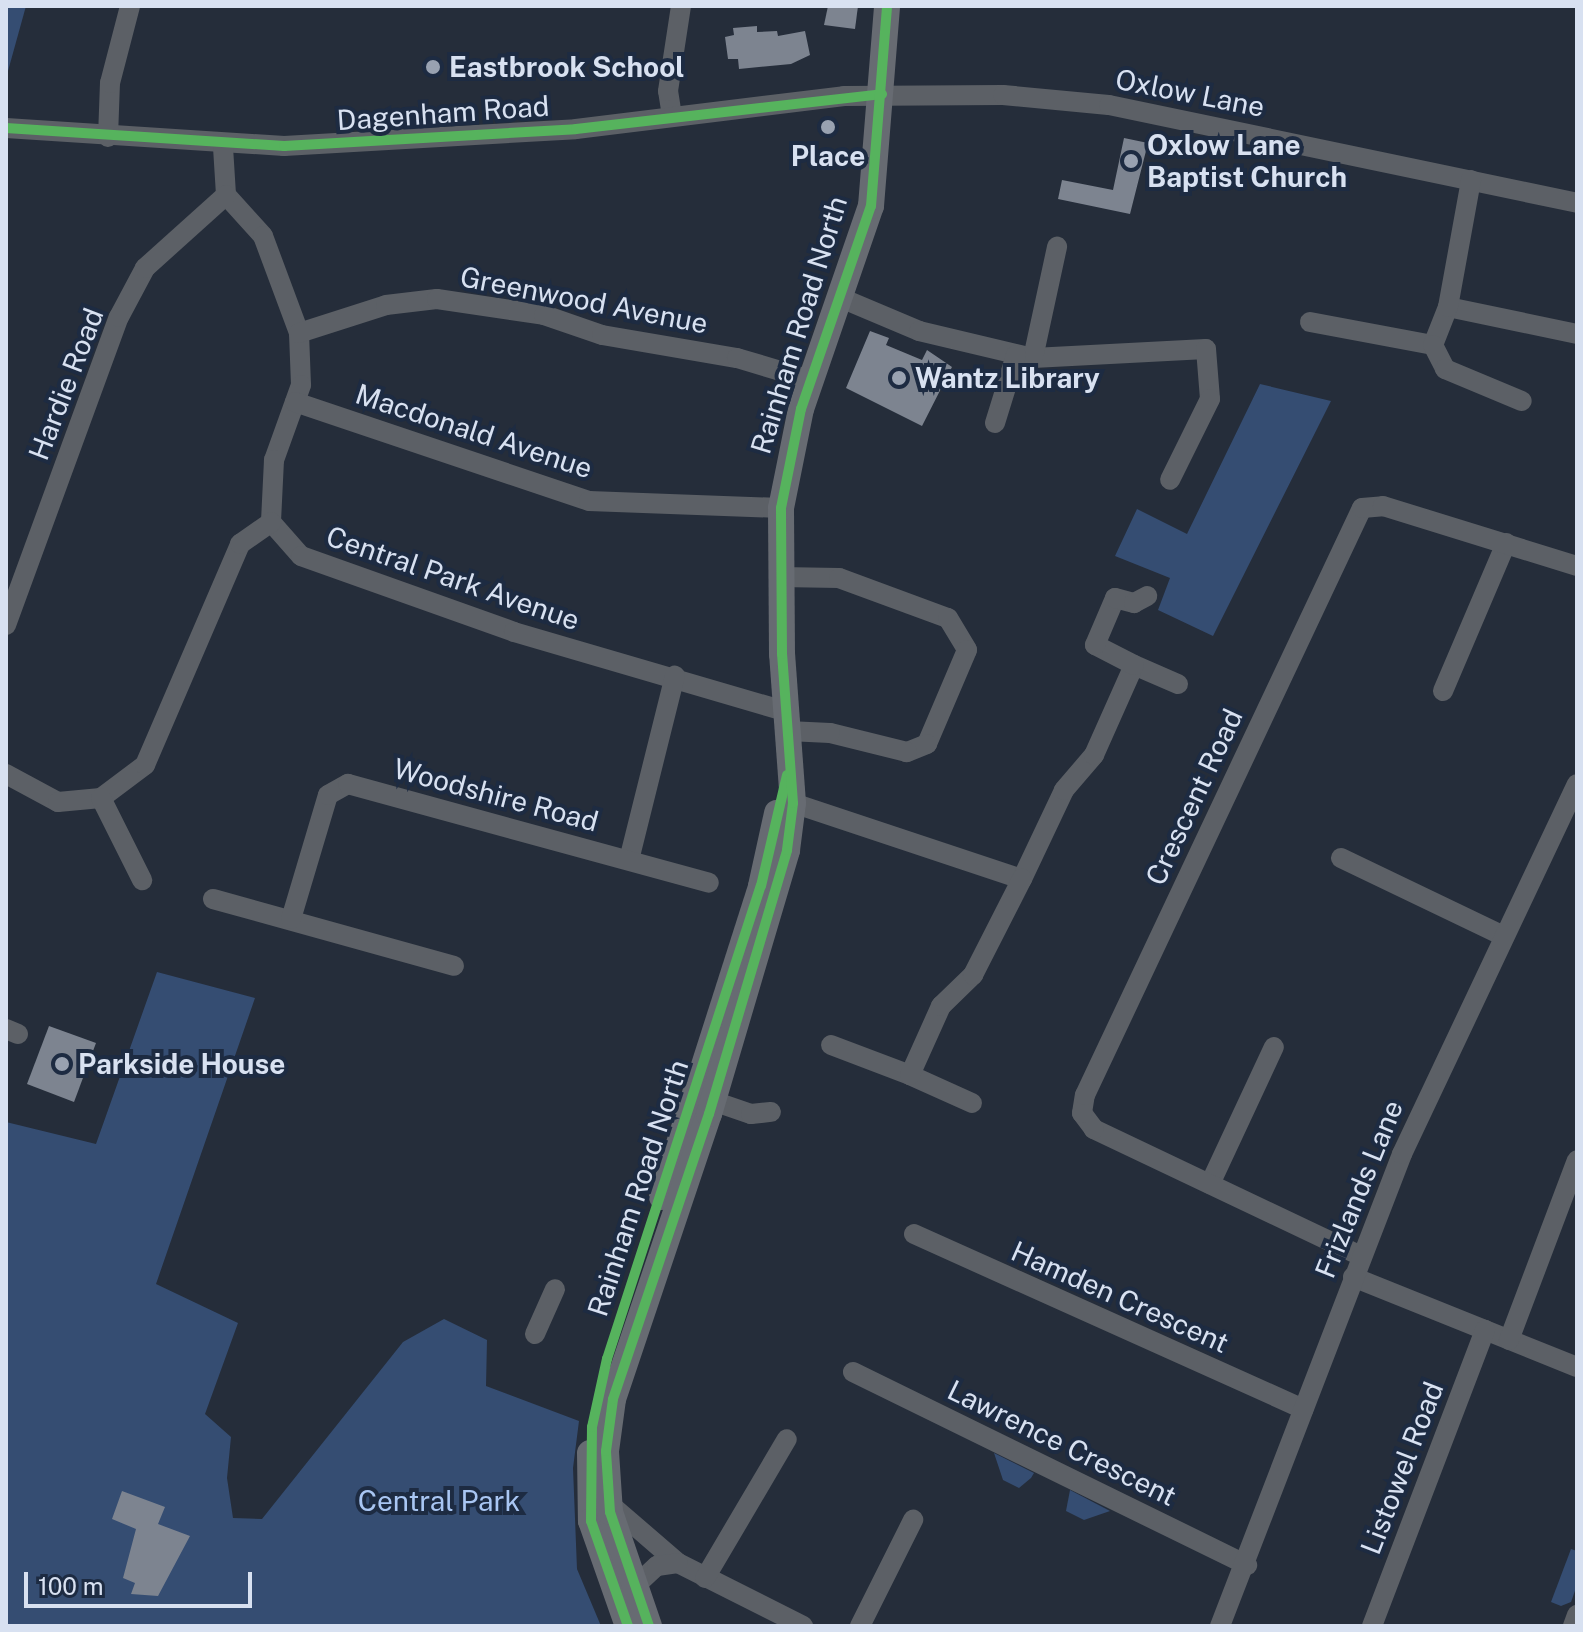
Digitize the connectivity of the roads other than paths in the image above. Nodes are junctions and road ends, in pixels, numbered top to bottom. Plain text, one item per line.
1 (130, 6) edge
2 (681, 6) edge
3 (887, 6) edge
4 (882, 94) junction
5 (672, 116) junction
6 (6, 128) edge
7 (108, 137) junction
8 (223, 147) junction
9 (1471, 180) junction
10 (226, 195) junction
11 (1577, 203) edge
12 (1057, 247) dead end
13 (841, 298) junction
14 (1448, 307) junction
15 (1310, 322) dead end
16 (299, 333) junction
17 (1577, 334) edge
18 (1433, 345) junction
19 (1024, 357) junction
20 (811, 380) junction
21 (1522, 401) dead end
22 (295, 402) junction
23 (995, 423) dead end
24 (1170, 480) dead end
25 (781, 508) junction
26 (271, 522) junction
27 (1506, 543) junction
28 (1577, 566) edge
29 (780, 577) junction
30 (1147, 596) dead end
31 (6, 625) edge
32 (1134, 665) junction
33 (675, 676) junction
34 (1178, 684) dead end
35 (1443, 691) dead end
36 (787, 722) junction
37 (789, 767) junction
38 (6, 774) edge
39 (1577, 784) edge
40 (101, 798) junction
41 (793, 803) junction
42 (1341, 858) dead end
43 (629, 860) junction
44 (1022, 879) junction
45 (142, 880) dead end
46 (709, 883) dead end
47 (213, 899) dead end
48 (291, 919) junction
49 (1502, 935) junction
50 (454, 966) dead end
51 (831, 1045) dead end
52 (1274, 1047) dead end
53 (910, 1075) junction
54 (713, 1101) junction
55 (972, 1103) dead end
56 (771, 1112) dead end
57 (1577, 1160) edge
58 (1210, 1184) junction
59 (914, 1234) dead end
60 (1361, 1256) junction
61 (1353, 1277) junction
62 (555, 1289) dead end
63 (1485, 1330) junction
64 (535, 1334) dead end
65 (1509, 1340) junction
66 (1577, 1367) edge
67 (853, 1372) dead end
68 (1303, 1409) junction
69 (787, 1439) dead end
70 (609, 1503) junction
71 (913, 1520) dead end
72 (678, 1563) junction
73 (1247, 1565) junction
74 (705, 1578) junction
75 (633, 1588) junction
76 (1577, 1615) edge
77 (628, 1626) edge
78 (649, 1626) edge
79 (803, 1626) edge
80 (860, 1626) edge
81 (1220, 1626) edge
82 (1372, 1626) edge
83 (1573, 1626) edge

1 - 7 street
2 - 5 street
3 - 4 main road, Rainham Road North
4 - 5 street, Dagenham Road
4 - 9 street, Oxlow Lane
4 - 13 main road, Rainham Road North
5 - 8 street, Dagenham Road
6 - 7 street, Dagenham Road
7 - 8 street, Dagenham Road
8 - 10 street
9 - 11 street, Oxlow Lane
9 - 14 street
10 - 16 street
10 - 31 street, Hardie Road
12 - 19 street
13 - 19 street
13 - 20 main road, Rainham Road North
14 - 17 street
14 - 18 street
15 - 18 street
16 - 20 street, Greenwood Avenue
16 - 22 street
18 - 21 street
19 - 23 street
19 - 24 street
20 - 25 main road, Rainham Road North
22 - 25 street, Macdonald Avenue
22 - 26 street
25 - 29 main road, Rainham Road North
26 - 33 street, Central Park Avenue
26 - 40 street
27 - 28 street, Crescent Road
27 - 35 street
27 - 58 street, Crescent Road
29 - 36 main road, Rainham Road North
29 - 36 street, Central Park Avenue
30 - 32 street
32 - 34 street
32 - 44 street
33 - 36 street, Central Park Avenue
33 - 43 street, Woodshire Road
36 - 37 main road, Rainham Road North
37 - 41 main road, Rainham Road North
37 - 77 main road, Rainham Road North
38 - 40 street
39 - 49 street, Frizlands Lane
40 - 45 street
41 - 44 street
41 - 54 main road, Rainham Road North
42 - 49 street
43 - 46 street, Woodshire Road
43 - 48 street, Woodshire Road
44 - 53 street
47 - 48 street
48 - 50 street
49 - 60 street, Frizlands Lane
51 - 53 street
52 - 58 street
53 - 55 street
54 - 56 street
54 - 70 main road, Rainham Road North
57 - 65 street
58 - 60 street, Crescent Road
59 - 68 street, Hamden Crescent
60 - 61 street, Frizlands Lane
61 - 63 street
61 - 68 street, Frizlands Lane
62 - 64 street
63 - 65 street
63 - 82 street, Listowel Road
65 - 66 street
67 - 73 street, Lawrence Crescent
68 - 73 street, Frizlands Lane
69 - 74 street
70 - 72 street
70 - 75 main road, Rainham Road North
71 - 80 street
72 - 74 street
72 - 75 street
73 - 81 street, Frizlands Lane
74 - 79 street
75 - 78 main road, Rainham Road North
76 - 83 street

